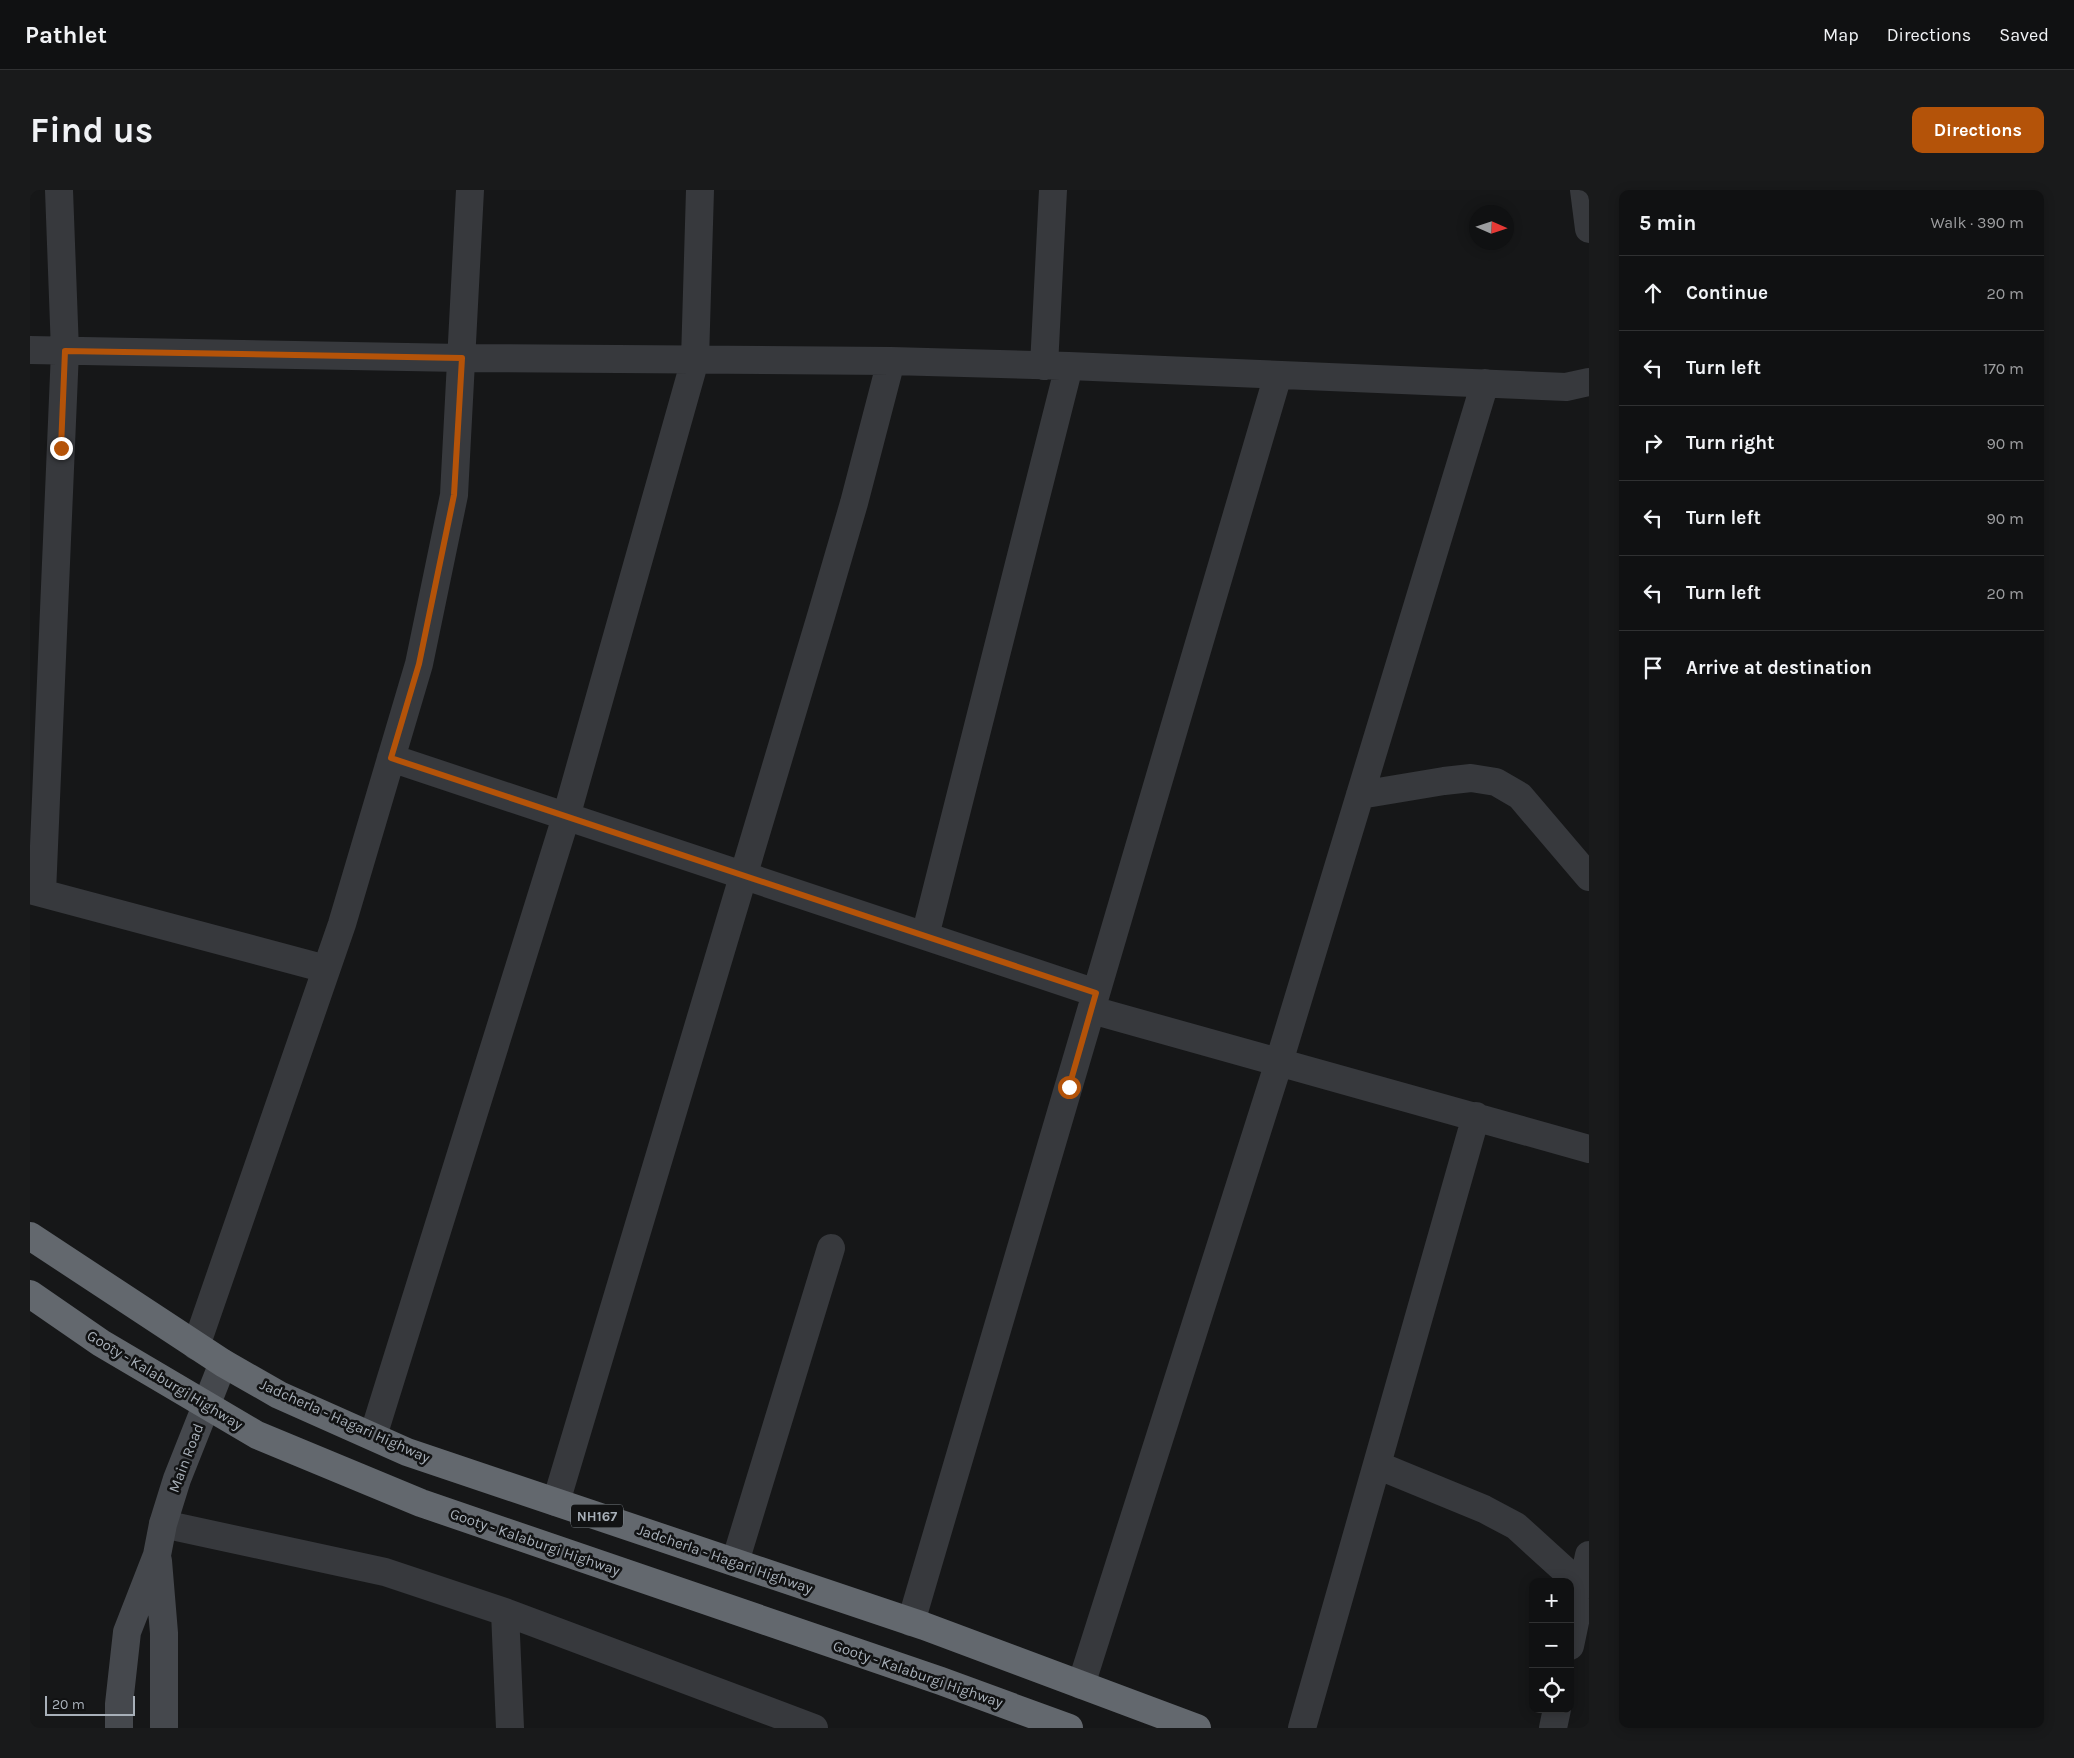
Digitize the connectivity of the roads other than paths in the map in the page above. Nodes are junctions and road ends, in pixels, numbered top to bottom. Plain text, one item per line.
1 (60, 190) edge
2 (470, 190) edge
3 (700, 190) edge
4 (1053, 190) edge
5 (1584, 190) edge
6 (1589, 229) edge
7 (30, 350) edge
8 (65, 351) junction
9 (462, 358) junction
10 (695, 360) junction
11 (891, 361) junction
12 (1057, 366) junction
13 (1278, 375) junction
14 (1589, 382) edge
15 (1485, 384) junction
16 (391, 758) junction
17 (1360, 795) junction
18 (566, 817) junction
19 (745, 876) junction
20 (1589, 877) edge
21 (36, 891) edge
22 (925, 936) junction
23 (326, 969) junction
24 (1094, 1002) junction
25 (1279, 1062) junction
26 (1476, 1116) junction
27 (1589, 1149) edge
28 (30, 1236) edge
29 (831, 1248) dead end
30 (30, 1294) edge
31 (196, 1346) junction
32 (223, 1363) junction
33 (207, 1405) junction
34 (373, 1436) junction
35 (1377, 1465) junction
36 (556, 1502) junction
37 (163, 1524) junction
38 (157, 1554) junction
39 (1589, 1555) edge
40 (735, 1562) junction
41 (1582, 1586) junction
42 (505, 1612) junction
43 (912, 1622) junction
44 (1578, 1632) edge
45 (1081, 1685) junction
46 (1556, 1713) edge
47 (119, 1728) edge
48 (164, 1728) edge
49 (510, 1728) edge
50 (814, 1728) edge
51 (1070, 1728) edge
52 (1197, 1728) edge
53 (1302, 1728) edge
54 (1553, 1728) edge

1 - 8 street
2 - 9 street
3 - 10 street
4 - 12 street
5 - 6 street
7 - 8 street
8 - 9 street
8 - 21 street
9 - 10 street
9 - 16 street
10 - 11 street
10 - 18 street
11 - 12 street
11 - 19 street
12 - 13 street
12 - 22 street
13 - 15 street
13 - 24 street
14 - 15 street
15 - 17 street
16 - 18 street
16 - 23 street
17 - 20 street
17 - 25 street
18 - 19 street
18 - 34 street
19 - 22 street
19 - 36 street
21 - 23 street
22 - 24 street
23 - 31 street
24 - 25 street
24 - 43 street
25 - 26 street
25 - 45 street
26 - 27 street
26 - 35 street
28 - 31 highway, Jadcherla - Hagari Highway / NH167
29 - 40 street
30 - 33 highway, Gooty - Kalaburgi Highway
31 - 32 highway, Jadcherla - Hagari Highway / NH167
32 - 33 street, Main Road
32 - 34 highway, Jadcherla - Hagari Highway / NH167
33 - 37 street, Main Road
33 - 51 highway, Gooty - Kalaburgi Highway
34 - 36 highway, Jadcherla - Hagari Highway / NH167
35 - 41 street
35 - 53 street
36 - 40 highway, Jadcherla - Hagari Highway / NH167
37 - 38 street, Main Road
37 - 42 street
38 - 47 street, Main Road
38 - 48 street, Main Road
39 - 41 street
40 - 43 highway, Jadcherla - Hagari Highway / NH167
41 - 44 street
42 - 49 street
42 - 50 street
43 - 45 highway, Jadcherla - Hagari Highway / NH167
45 - 52 highway, Jadcherla - Hagari Highway / NH167
46 - 54 street

